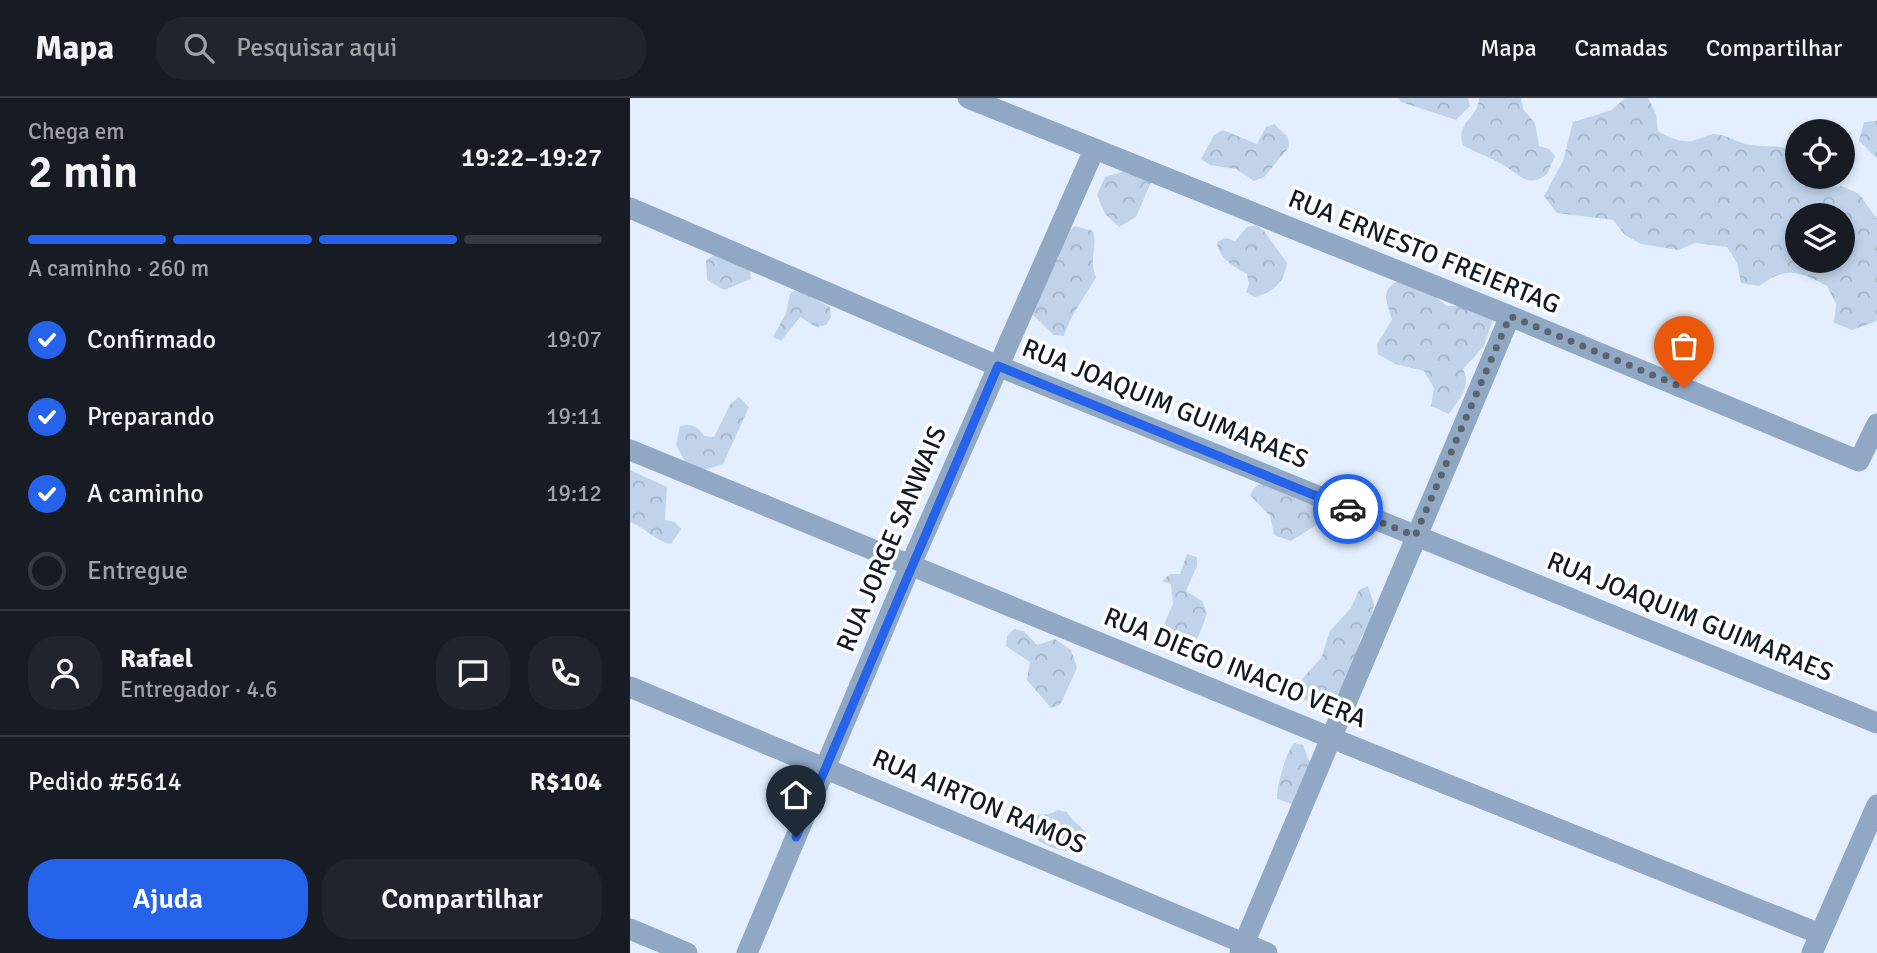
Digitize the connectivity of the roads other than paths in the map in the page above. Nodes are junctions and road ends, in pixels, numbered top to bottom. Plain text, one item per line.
1 (968, 98) edge
2 (1094, 150) junction
3 (630, 208) edge
4 (1510, 316) junction
5 (998, 366) junction
6 (1877, 424) edge
7 (630, 450) edge
8 (1415, 536) junction
9 (911, 564) junction
10 (630, 687) edge
11 (1877, 723) edge
12 (1329, 737) junction
13 (825, 767) junction
14 (1877, 805) edge
15 (630, 929) edge
16 (1816, 944) edge
17 (1242, 948) edge
18 (687, 953) edge
19 (747, 953) edge
20 (1267, 953) edge

1 - 2 street, RUA ERNESTO FREIERTAG
2 - 4 street, RUA ERNESTO FREIERTAG
2 - 5 street, RUA JORGE SANWAIS
3 - 5 street, RUA JOAQUIM GUIMARAES
4 - 6 street, RUA ERNESTO FREIERTAG
4 - 8 street
5 - 8 street, RUA JOAQUIM GUIMARAES
5 - 9 street, RUA JORGE SANWAIS
7 - 9 street, RUA DIEGO INACIO VERA
8 - 11 street, RUA JOAQUIM GUIMARAES
8 - 12 street
9 - 12 street, RUA DIEGO INACIO VERA
9 - 13 street, RUA JORGE SANWAIS
10 - 13 street, RUA AIRTON RAMOS
12 - 16 street, RUA DIEGO INACIO VERA
12 - 17 street
13 - 17 street, RUA AIRTON RAMOS
13 - 19 street, RUA JORGE SANWAIS
14 - 16 street
15 - 18 street
17 - 20 street, RUA AIRTON RAMOS

